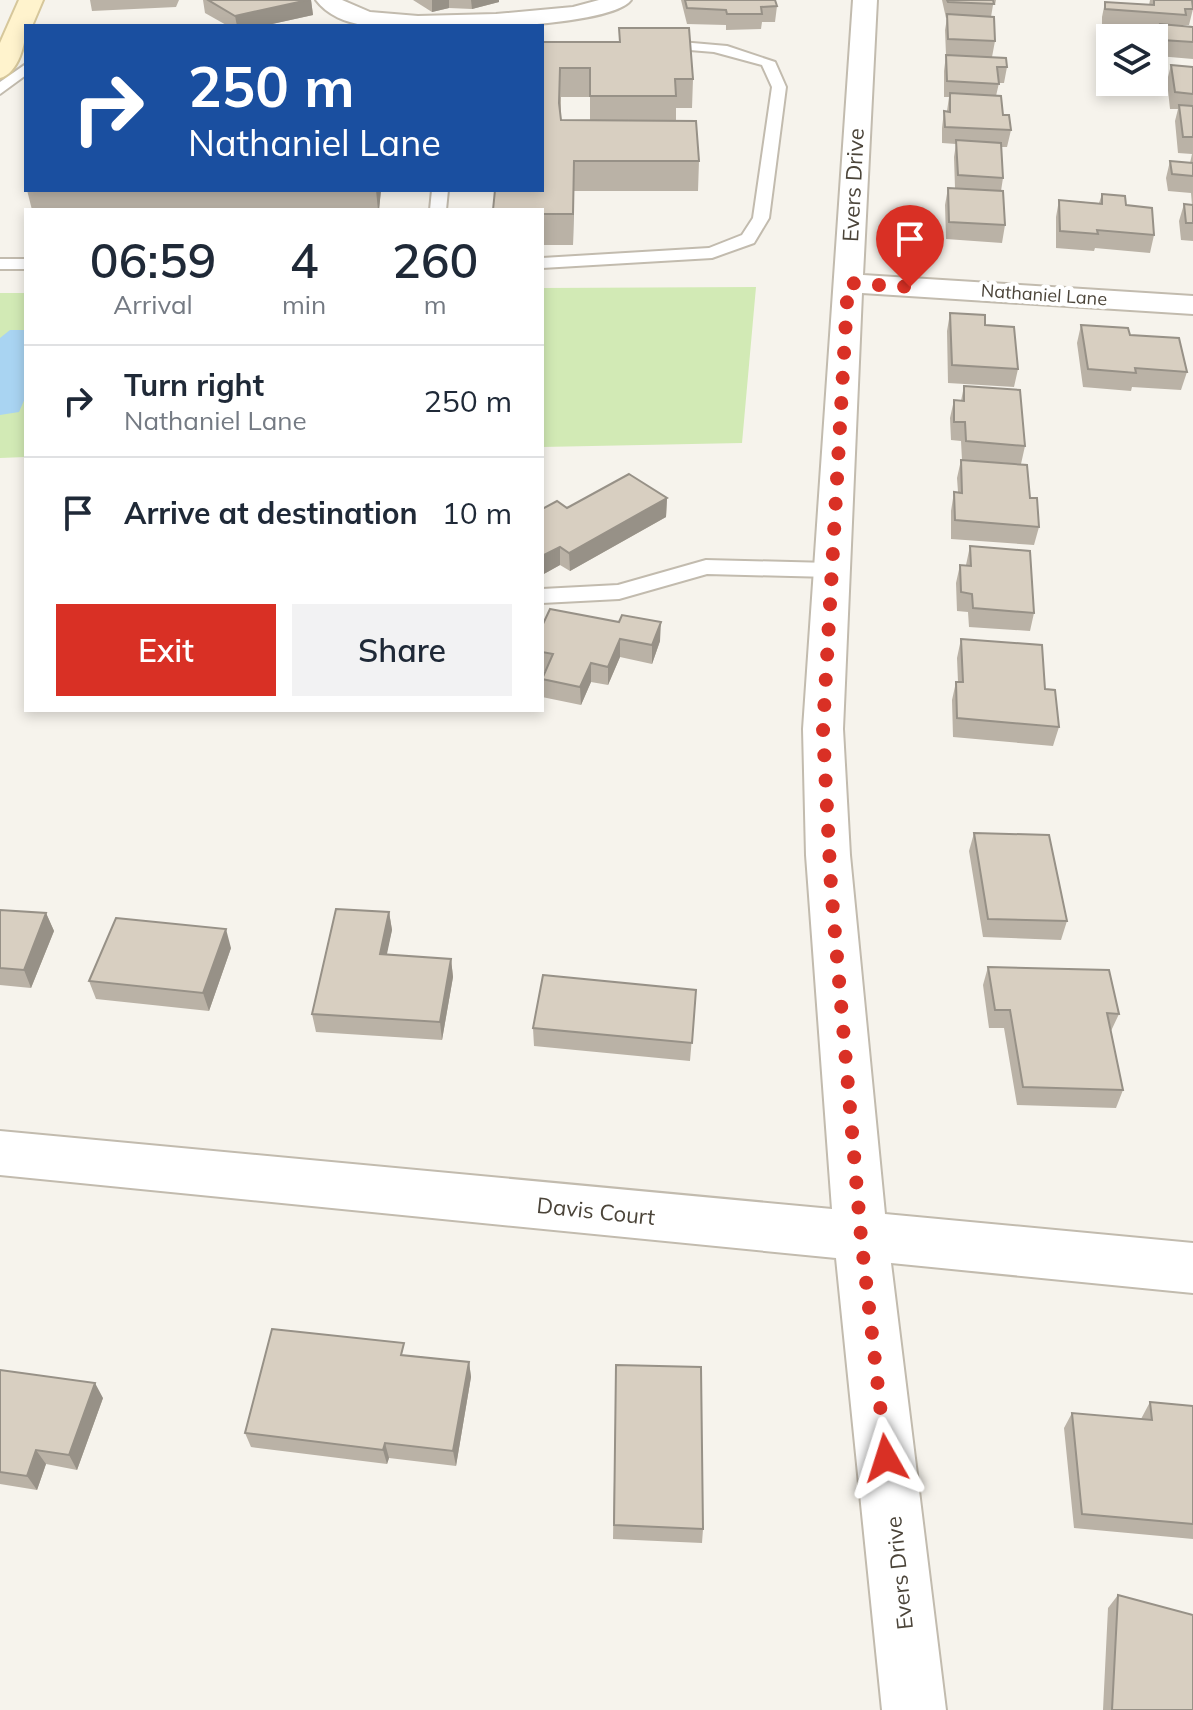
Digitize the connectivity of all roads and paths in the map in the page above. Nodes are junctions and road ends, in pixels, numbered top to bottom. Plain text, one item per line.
1 (31, 0) edge
2 (328, 0) edge
3 (619, 0) edge
4 (865, 0) edge
5 (25, 24) edge
6 (24, 26) edge
7 (637, 43) edge
8 (15, 60) edge
9 (0, 89) edge
10 (544, 263) edge
11 (0, 264) edge
12 (24, 264) edge
13 (848, 283) junction
14 (1193, 305) edge
15 (830, 570) junction
16 (544, 596) edge
17 (0, 1153) edge
18 (861, 1237) junction
19 (1193, 1268) edge
20 (914, 1710) edge

1 - 5 main road
2 - 3 street
4 - 13 street, Evers Drive
6 - 8 main road
7 - 10 lane
8 - 9 lane
11 - 12 lane
13 - 14 street, Nathaniel Lane
13 - 15 street, Evers Drive
15 - 16 lane
15 - 18 street, Evers Drive
17 - 18 street, Davis Court
18 - 19 street, Davis Court
18 - 20 street, Evers Drive

